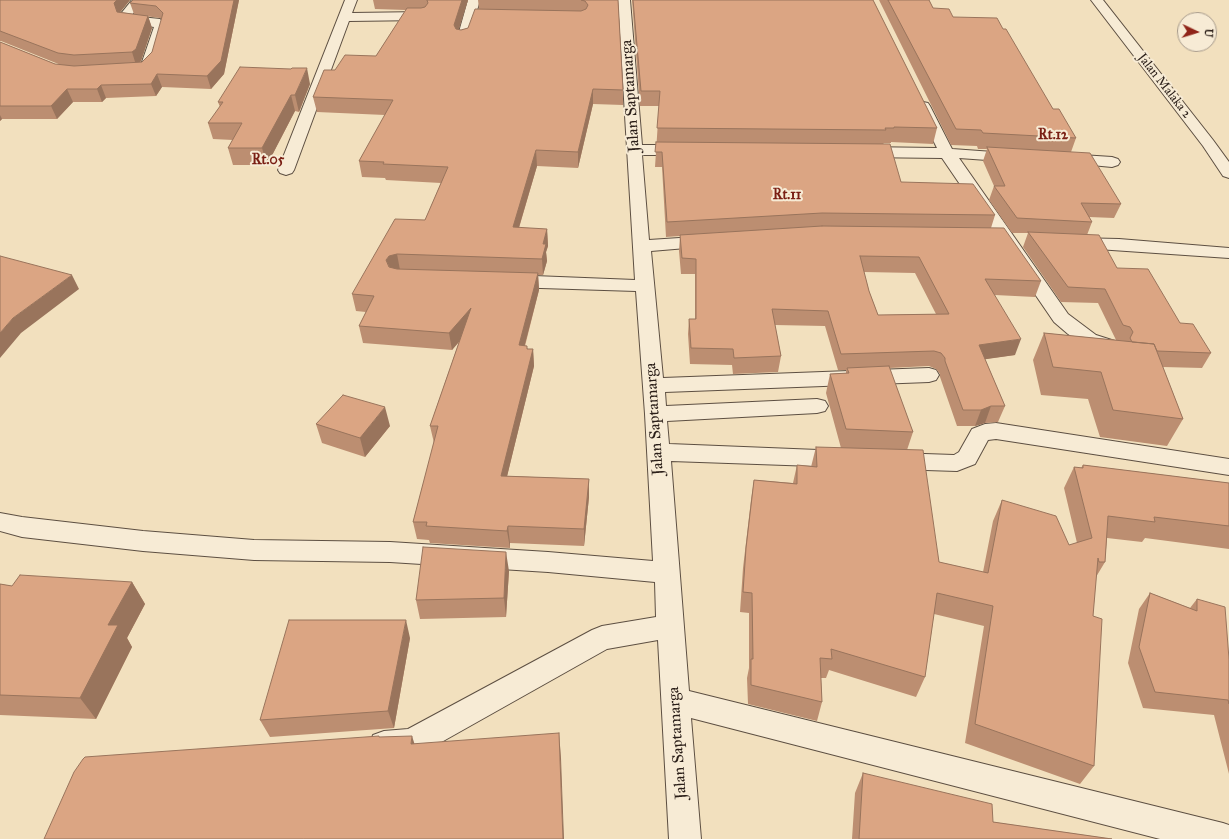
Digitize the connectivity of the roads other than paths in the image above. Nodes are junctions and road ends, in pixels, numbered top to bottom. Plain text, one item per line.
1 (138, 0) edge
2 (351, 0) edge
3 (474, 0) edge
4 (624, 0) edge
5 (1097, 0) edge
6 (423, 16) edge
7 (346, 17) junction
8 (463, 39) edge
9 (117, 72) edge
10 (917, 93) edge
11 (634, 150) junction
12 (697, 150) edge
13 (845, 152) edge
14 (947, 153) junction
15 (1026, 157) edge
16 (1049, 158) edge
17 (1112, 162) dead end
18 (286, 170) dead end
19 (1229, 173) edge
20 (1000, 237) junction
21 (724, 240) edge
22 (1029, 241) edge
23 (1057, 242) edge
24 (641, 246) junction
25 (1229, 253) edge
26 (495, 281) edge
27 (644, 286) junction
28 (1114, 348) edge
29 (929, 376) dead end
30 (653, 385) junction
31 (817, 406) dead end
32 (656, 414) junction
33 (658, 452) junction
34 (1229, 467) edge
35 (0, 522) edge
36 (666, 573) junction
37 (670, 626) junction
38 (675, 701) junction
39 (355, 747) edge
40 (685, 839) edge
41 (1223, 839) edge

1 - 9 street
2 - 7 street
3 - 8 street
4 - 11 street, Jalan Saptamarga
5 - 19 street, Jalan Malaka 2
6 - 7 street
7 - 18 street
10 - 14 street
11 - 12 street
11 - 24 street, Jalan Saptamarga
13 - 14 street
14 - 15 street
14 - 20 street
16 - 17 street
20 - 22 street
20 - 28 street
21 - 24 street
23 - 25 street
24 - 27 street, Jalan Saptamarga
26 - 27 street
27 - 30 street, Jalan Saptamarga
29 - 30 street
30 - 32 street, Jalan Saptamarga
31 - 32 street
32 - 33 street, Jalan Saptamarga
33 - 34 street
33 - 36 street, Jalan Saptamarga
35 - 36 street
36 - 37 street, Jalan Saptamarga
37 - 38 street, Jalan Saptamarga
37 - 39 street
38 - 40 street, Jalan Saptamarga
38 - 41 street

